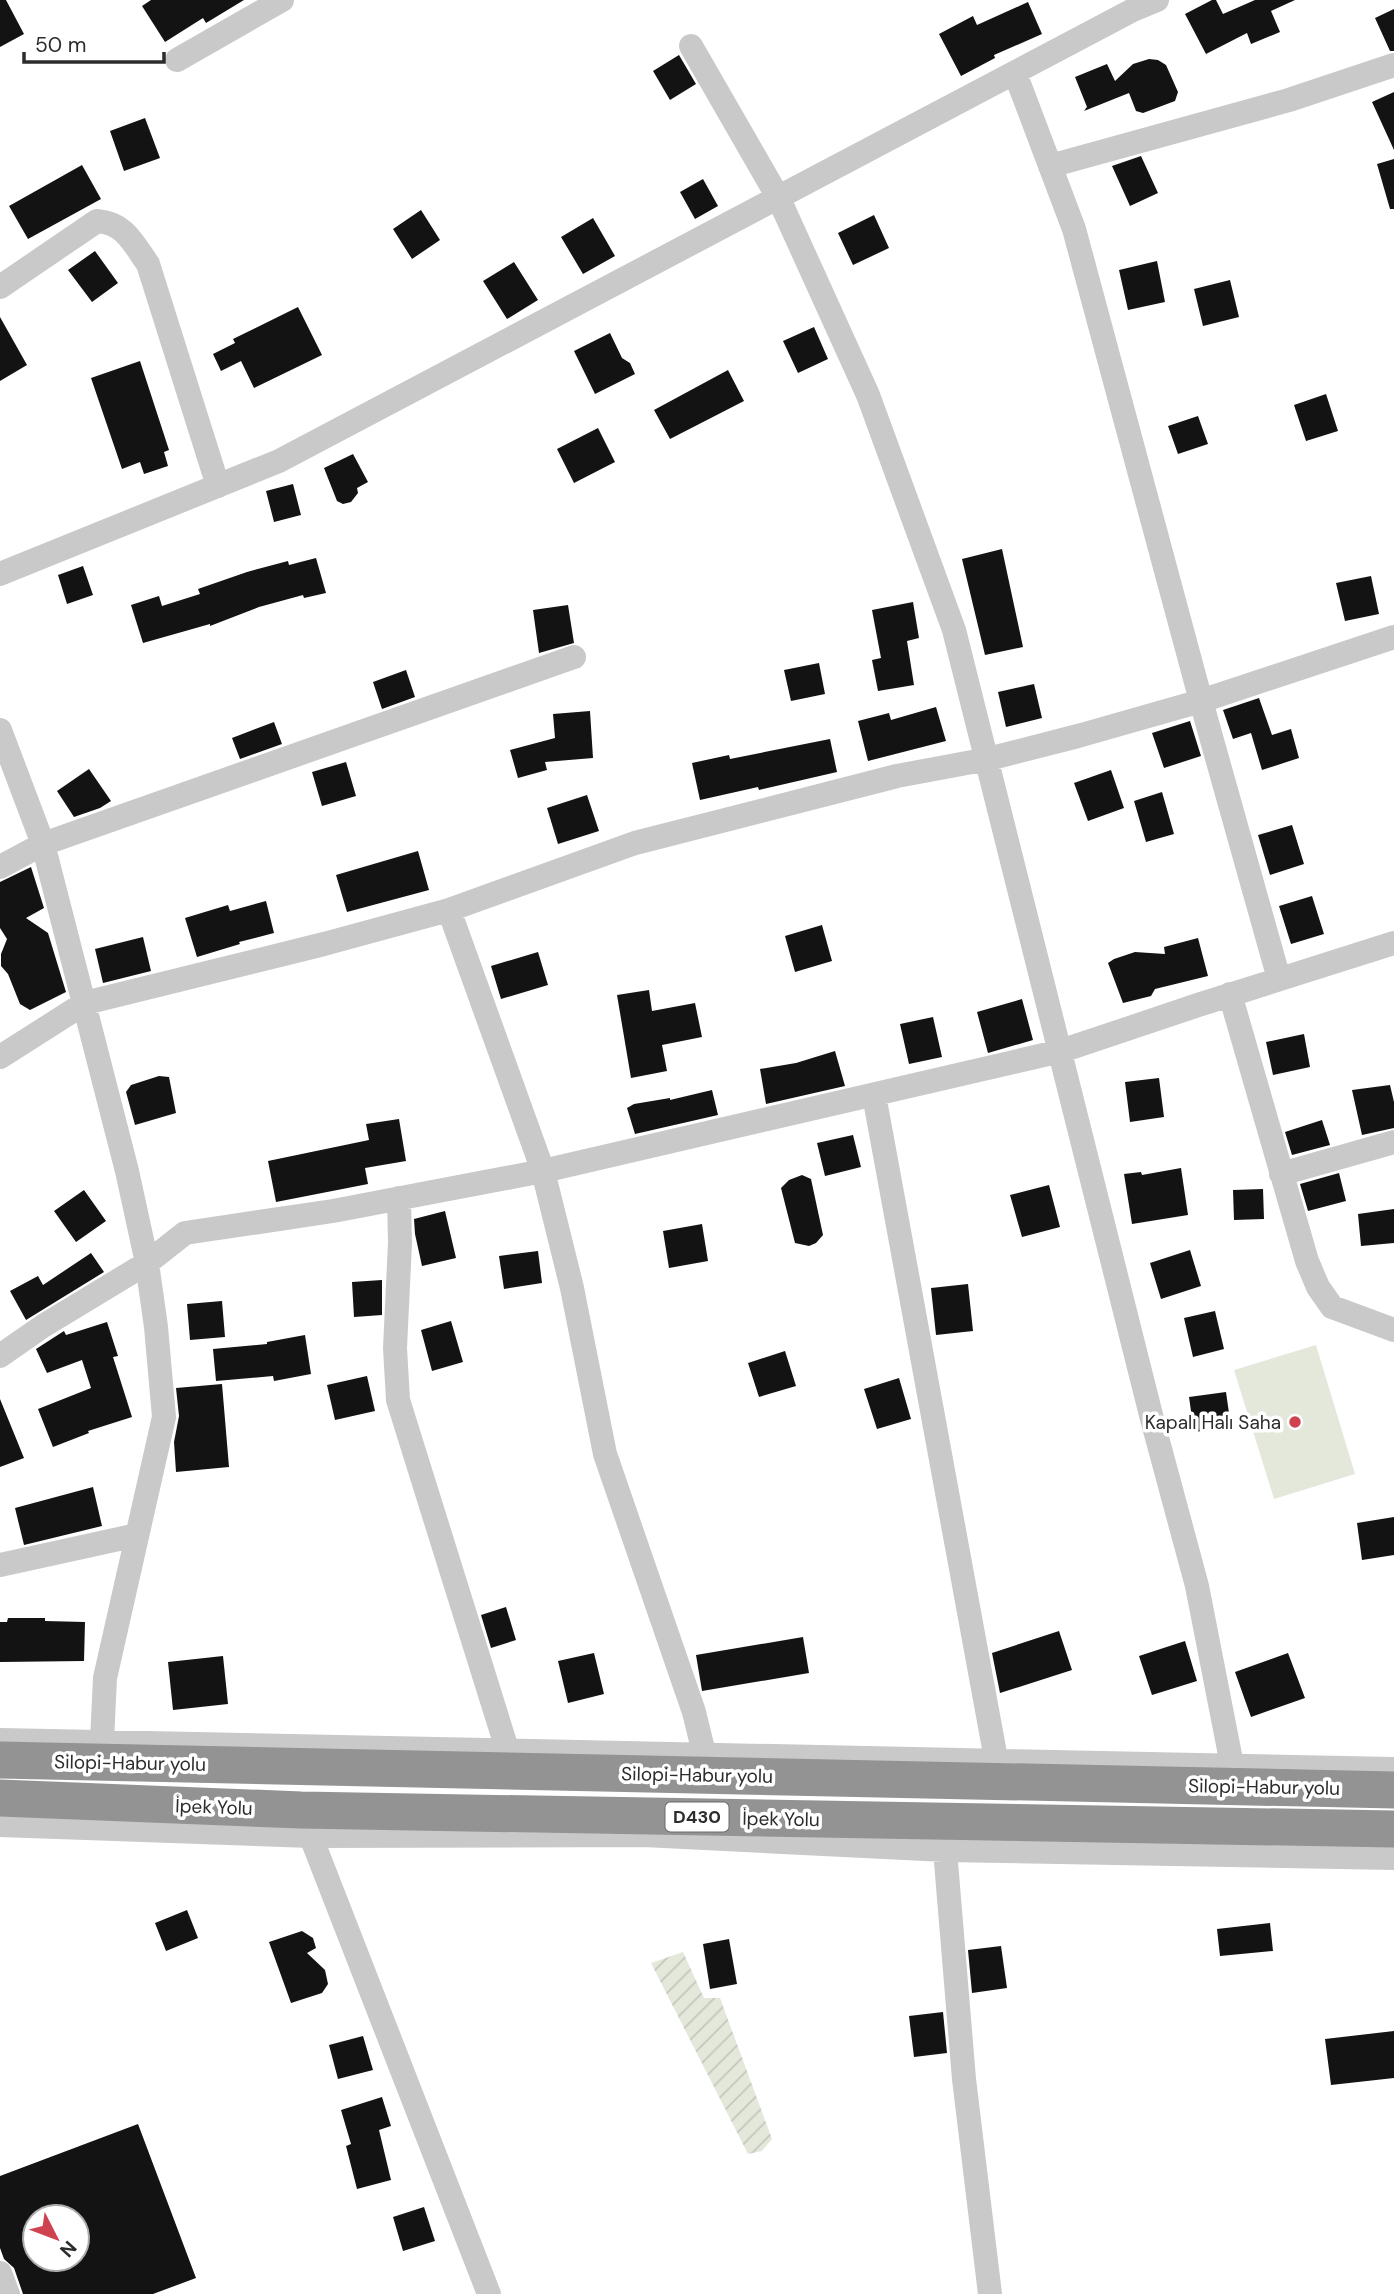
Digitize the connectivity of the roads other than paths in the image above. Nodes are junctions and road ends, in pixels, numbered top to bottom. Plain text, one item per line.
1 (282, 0) edge
2 (1157, 0) edge
3 (691, 46) dead end
4 (177, 60) dead end
5 (1394, 65) edge
6 (1015, 73) junction
7 (1050, 166) junction
8 (779, 199) junction
9 (0, 286) edge
10 (218, 486) junction
11 (0, 574) edge
12 (1394, 637) edge
13 (574, 657) dead end
14 (1201, 701) junction
15 (0, 730) edge
16 (988, 759) junction
17 (43, 844) junction
18 (0, 867) edge
19 (449, 910) junction
20 (1394, 943) edge
21 (1279, 979) junction
22 (1230, 994) junction
23 (85, 1003) junction
24 (1061, 1051) junction
25 (0, 1057) edge
26 (874, 1094) junction
27 (1394, 1142) edge
28 (543, 1171) junction
29 (1281, 1174) junction
30 (399, 1198) junction
31 (147, 1263) junction
32 (1394, 1330) edge
33 (0, 1356) edge
34 (137, 1535) junction
35 (0, 1565) edge
36 (0, 1740) edge
37 (102, 1741) junction
38 (507, 1749) junction
39 (704, 1753) junction
40 (996, 1759) junction
41 (0, 1760) edge
42 (1232, 1765) junction
43 (1394, 1769) edge
44 (1394, 1790) edge
45 (0, 1798) edge
46 (306, 1823) junction
47 (0, 1825) edge
48 (1394, 1829) edge
49 (945, 1850) junction
50 (1394, 1858) edge
51 (0, 2273) edge
52 (8, 2294) edge
53 (489, 2294) edge
54 (990, 2294) edge

1 - 4 street
2 - 6 street
3 - 8 street
5 - 7 street
6 - 7 street
6 - 8 street
7 - 14 street
8 - 10 street
8 - 16 street
9 - 10 street
10 - 11 street
12 - 14 street
13 - 17 street
14 - 16 street
14 - 21 street
15 - 17 street
16 - 19 street
16 - 24 street
17 - 18 street
17 - 23 street
19 - 23 street
19 - 28 street
20 - 21 street
21 - 22 street
22 - 24 street
22 - 29 street
23 - 25 street
23 - 31 street
24 - 26 street
24 - 42 street
26 - 28 street
26 - 40 street
27 - 29 street
28 - 30 street
28 - 39 street
29 - 32 street
30 - 31 street
30 - 38 street
31 - 33 street
31 - 34 street
34 - 35 street
34 - 37 street
36 - 37 street
37 - 38 street
38 - 39 street
39 - 40 street
40 - 42 street
41 - 44 highway, Silopi-Habur yolu / D430
42 - 43 street
45 - 46 highway, İpek Yolu / D430
46 - 47 street
46 - 48 highway, İpek Yolu / D430
46 - 49 street
46 - 53 street
49 - 50 street
49 - 54 street
51 - 52 street

